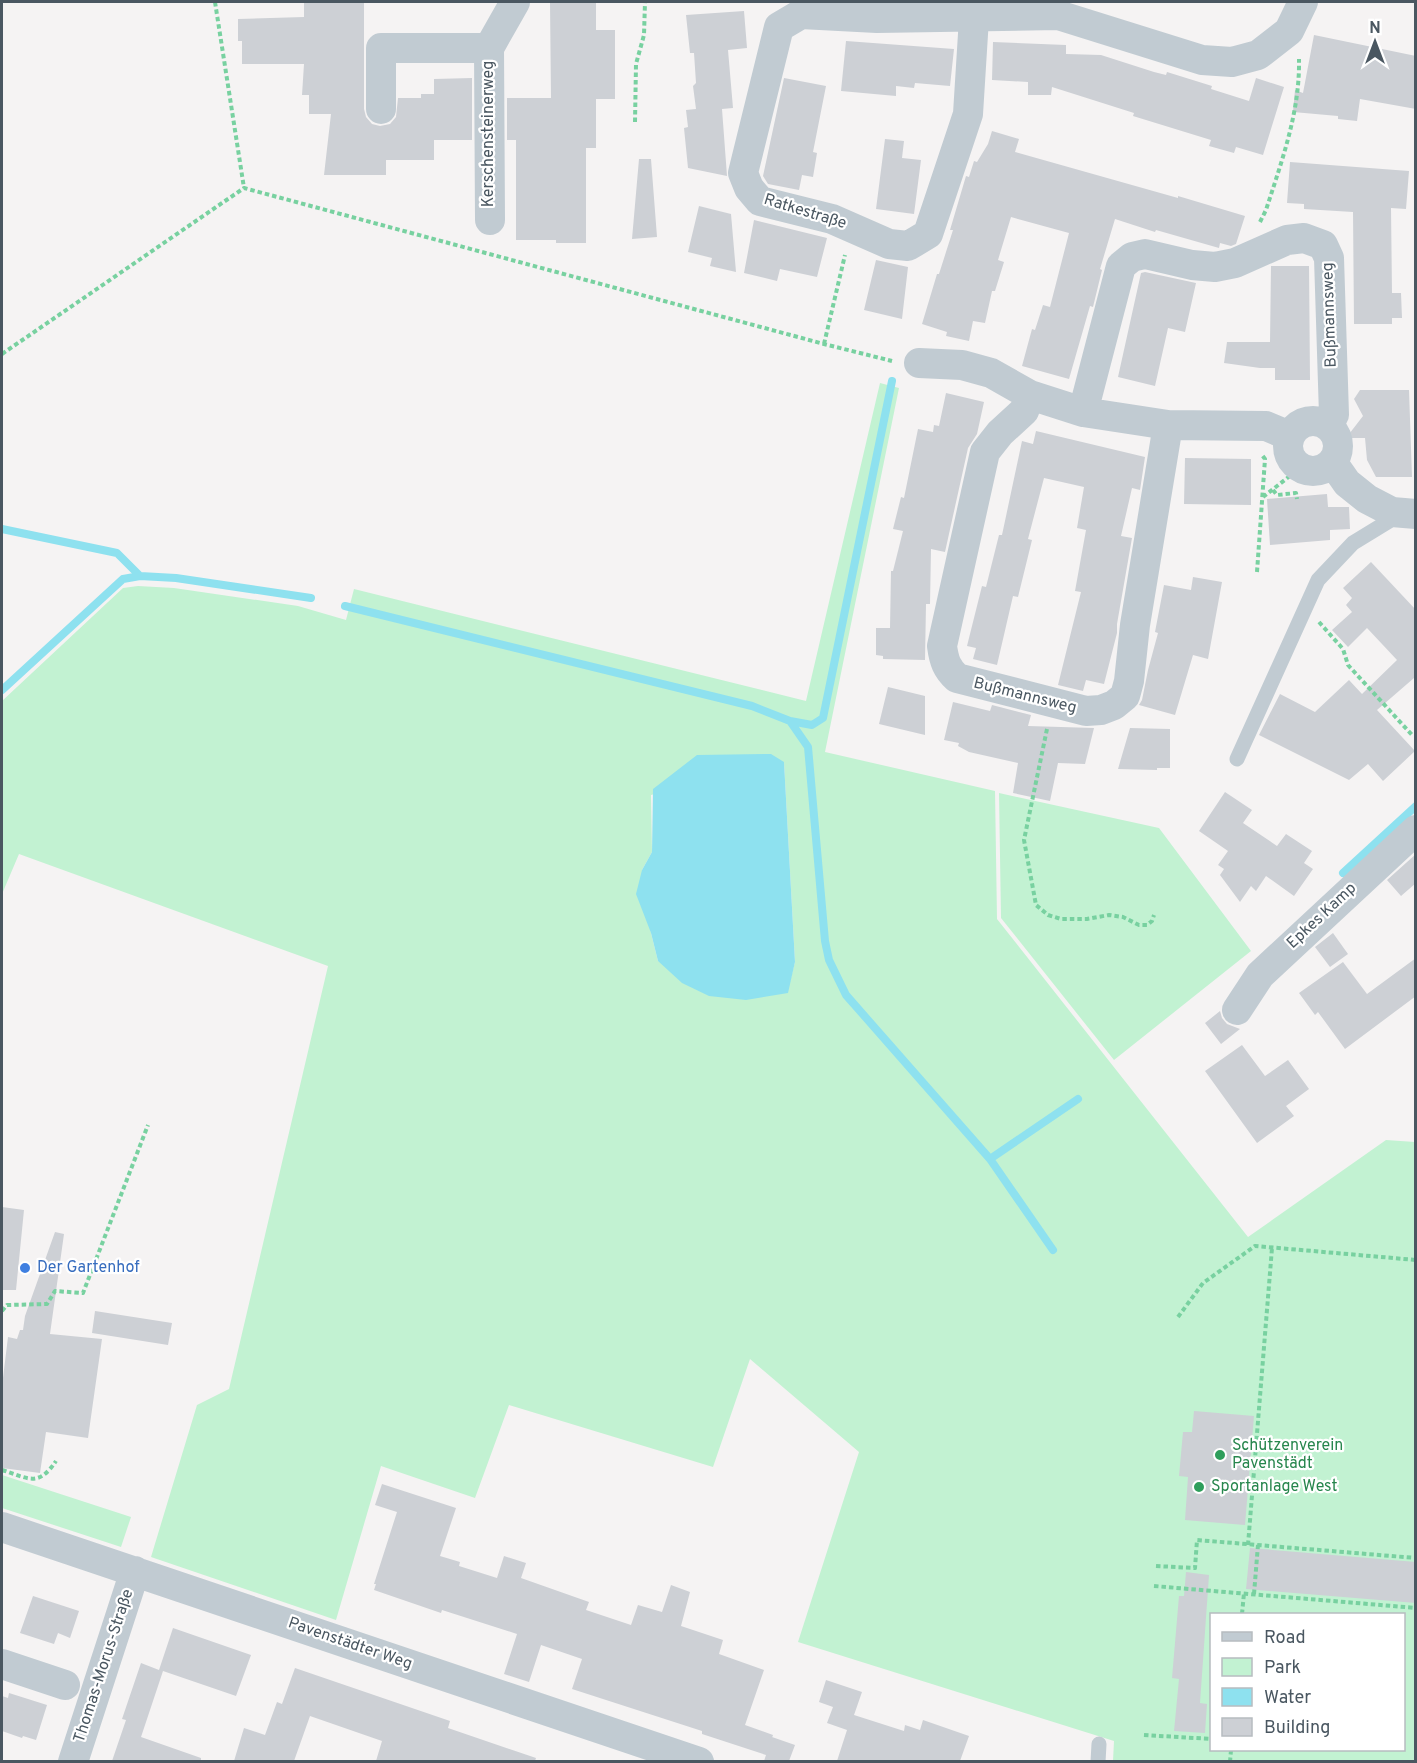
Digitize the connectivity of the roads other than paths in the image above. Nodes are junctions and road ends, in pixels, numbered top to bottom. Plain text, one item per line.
1 (515, 2) edge
2 (1303, 2) edge
3 (974, 18) junction
4 (489, 48) junction
5 (381, 109) dead end
6 (490, 220) dead end
7 (919, 363) road end
8 (1030, 395) junction
9 (1083, 412) junction
10 (1168, 425) junction
11 (1328, 425) junction
12 (1290, 436) junction
13 (1333, 463) junction
14 (1404, 513) edge
15 (1237, 759) dead end
16 (1416, 830) edge
17 (1237, 1010) dead end
18 (2, 1527) edge
19 (135, 1571) junction
20 (2, 1664) edge
21 (65, 1685) dead end
22 (1099, 1744) dead end
23 (73, 1761) edge
24 (699, 1761) edge
25 (1098, 1761) edge

1 - 4 street, Kerschensteinerweg
2 - 3 street, Ratkestraße
3 - 3 street, Ratkestraße
4 - 5 street, Kerschensteinerweg
4 - 6 street, Kerschensteinerweg
7 - 8 street
8 - 9 street
8 - 10 street, Bußmannsweg
9 - 10 street
9 - 11 street, Bußmannsweg
10 - 12 street
11 - 12 street
11 - 13 street, Bußmannsweg
12 - 13 street
13 - 14 street
14 - 15 lane
16 - 17 street, Epkes Kamp
18 - 19 street, Pavenstädter Weg
19 - 23 street, Thomas-Morus-Straße
19 - 24 street, Pavenstädter Weg
20 - 21 street
22 - 25 lane

